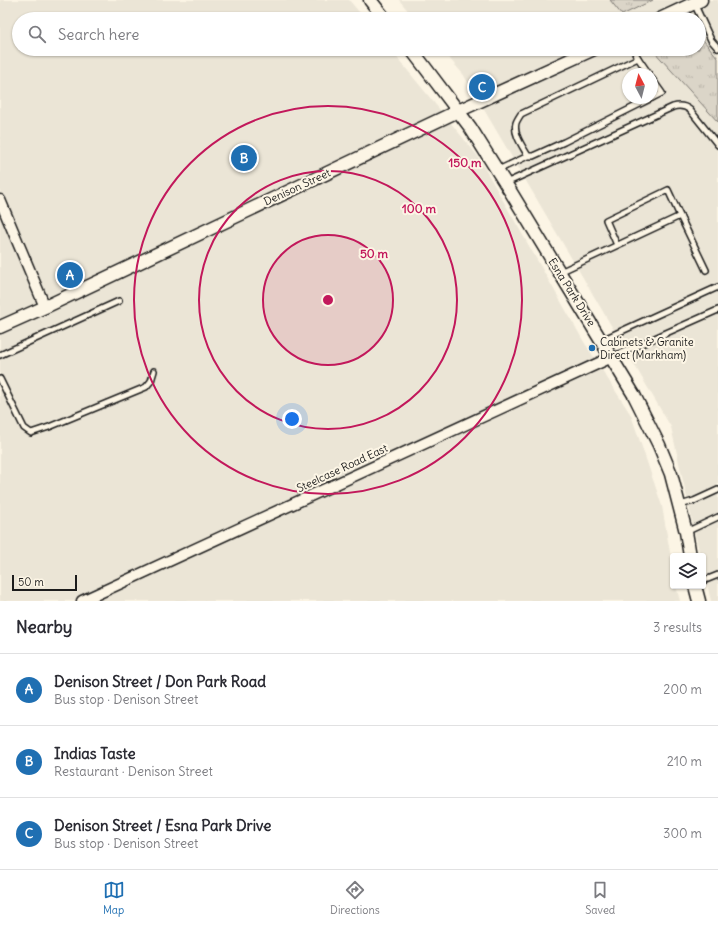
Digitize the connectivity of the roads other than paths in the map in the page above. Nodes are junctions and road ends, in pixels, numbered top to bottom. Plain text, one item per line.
1 (370, 0) edge
2 (698, 2) edge
3 (379, 12) edge
4 (676, 12) edge
5 (701, 12) edge
6 (706, 25) edge
7 (718, 48) edge
8 (416, 56) edge
9 (579, 56) edge
10 (638, 58) joint
11 (645, 68) edge
12 (658, 87) edge
13 (658, 95) edge
14 (640, 104) edge
15 (458, 111) junction
16 (718, 145) edge
17 (528, 156) junction
18 (498, 170) junction
19 (506, 183) junction
20 (0, 200) edge
21 (680, 216) junction
22 (617, 245) junction
23 (706, 270) dead end
24 (560, 272) junction
25 (718, 286) edge
26 (118, 301) dead end
27 (45, 307) junction
28 (718, 310) edge
29 (0, 327) edge
30 (602, 340) junction
31 (0, 355) edge
32 (612, 358) junction
33 (154, 371) dead end
34 (0, 380) edge
35 (718, 490) edge
36 (680, 505) junction
37 (718, 517) edge
38 (686, 532) junction
39 (690, 553) edge
40 (718, 575) edge
41 (706, 581) edge
42 (696, 589) edge
43 (696, 600) edge
44 (82, 601) edge

1 - 3 street
2 - 4 street
2 - 5 lane
6 - 7 lane
8 - 15 street, Esna Park Drive
9 - 15 street, Denison Street
10 - 11 lane
10 - 17 lane
12 - 13 lane
14 - 17 lane
15 - 18 street, Esna Park Drive
15 - 27 street, Denison Street
16 - 19 lane
17 - 18 lane
18 - 19 street, Esna Park Drive
19 - 24 street, Esna Park Drive
20 - 27 street
21 - 22 lane
21 - 22 lane
21 - 23 lane
22 - 24 lane
24 - 30 street, Esna Park Drive
25 - 30 lane
26 - 31 lane
27 - 29 street, Denison Street
28 - 32 lane
30 - 32 street, Esna Park Drive
32 - 36 street, Esna Park Drive
32 - 44 street, Steelcase Road East
33 - 34 lane
35 - 36 lane
36 - 38 street, Esna Park Drive
37 - 38 lane
38 - 39 street, Esna Park Drive
40 - 41 lane
42 - 43 street

